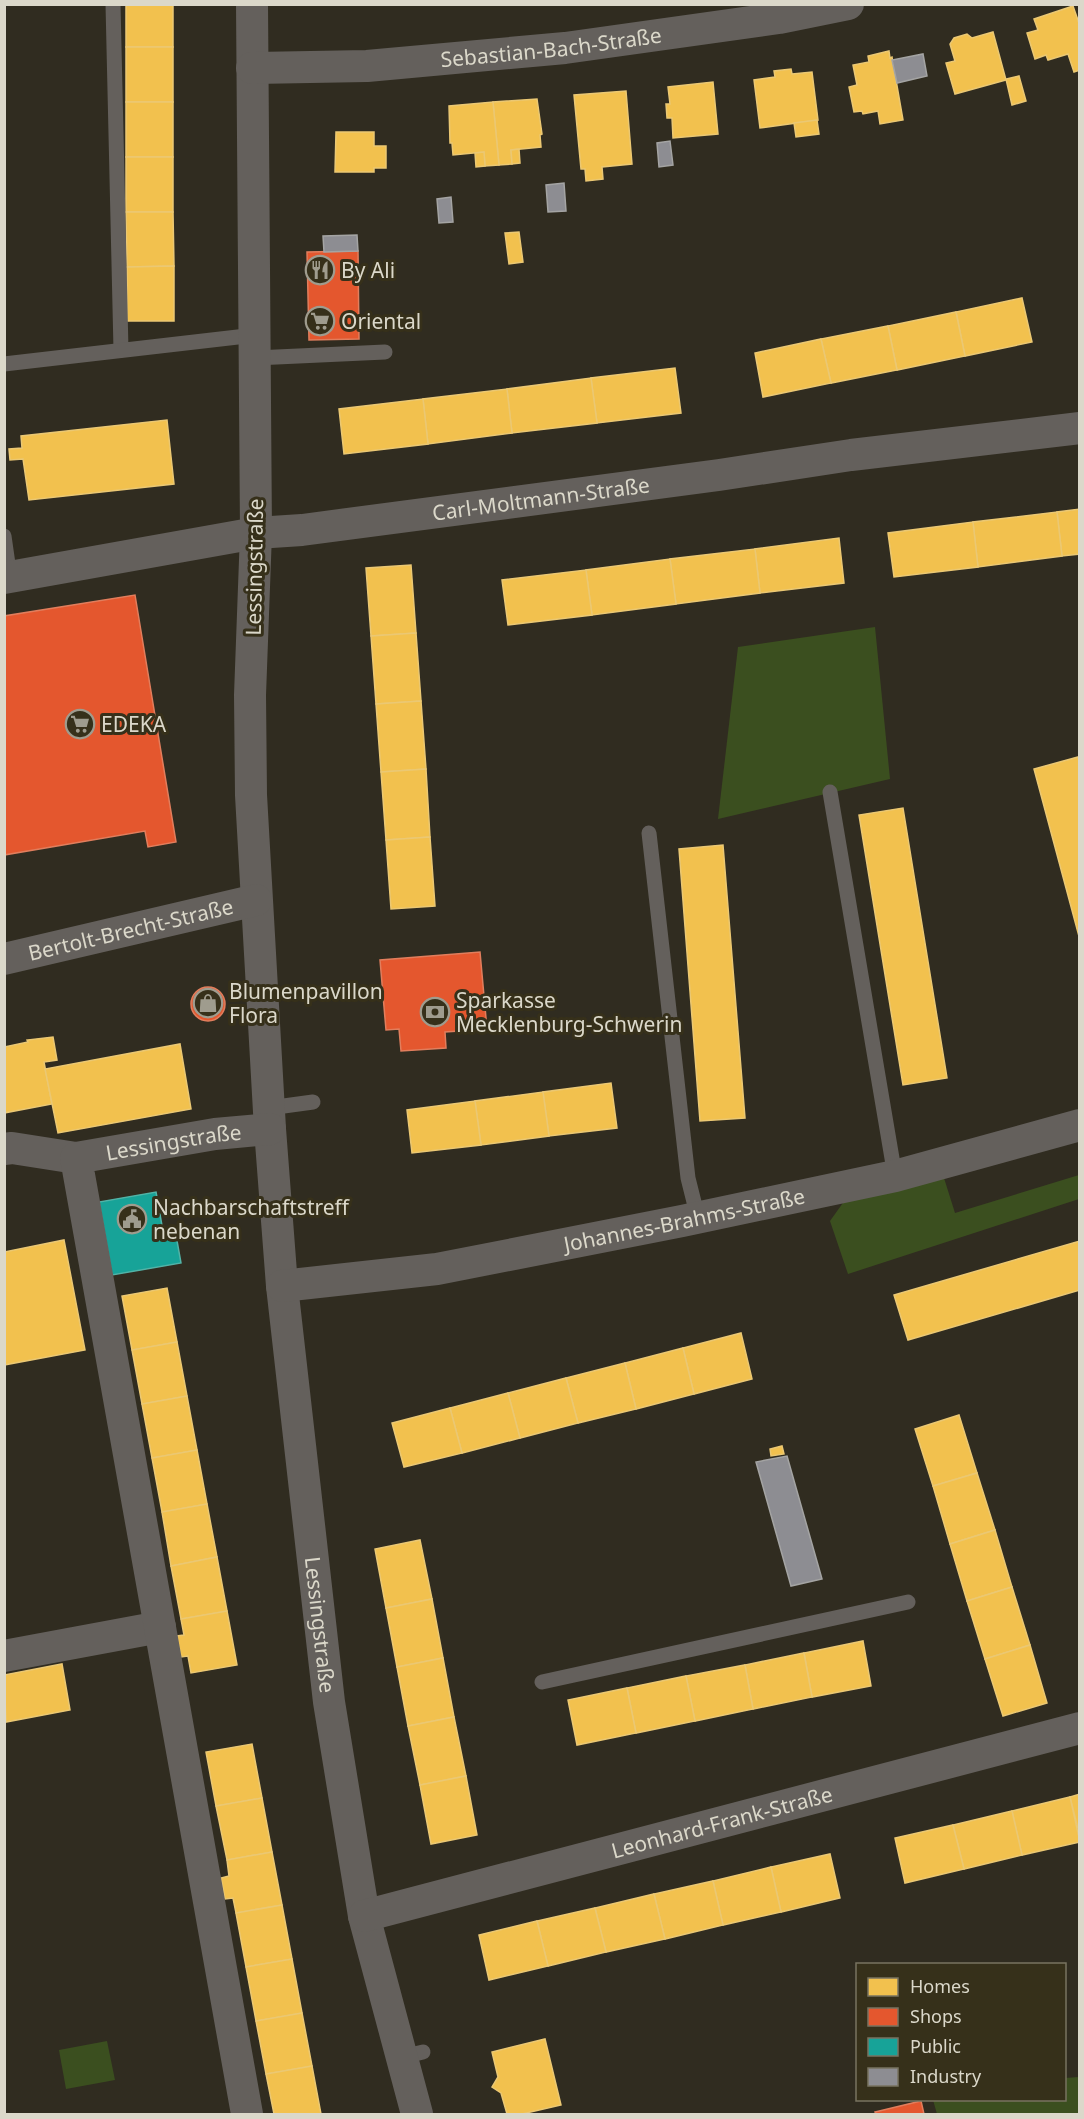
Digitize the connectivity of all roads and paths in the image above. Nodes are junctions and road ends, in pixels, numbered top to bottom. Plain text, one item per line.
1 (113, 4) edge
2 (252, 4) edge
3 (848, 4) edge
4 (252, 68) junction
5 (255, 346) junction
6 (121, 350) junction
7 (385, 352) dead end
8 (4, 364) edge
9 (1080, 428) edge
10 (256, 533) junction
11 (4, 536) edge
12 (7, 578) edge
13 (830, 792) dead end
14 (649, 833) dead end
15 (256, 900) junction
16 (4, 959) edge
17 (313, 1102) dead end
18 (269, 1119) junction
19 (1080, 1125) edge
20 (4, 1149) edge
21 (76, 1158) junction
22 (895, 1176) junction
23 (698, 1218) junction
24 (282, 1286) junction
25 (908, 1602) dead end
26 (160, 1627) junction
27 (4, 1656) edge
28 (542, 1682) dead end
29 (1080, 1728) edge
30 (364, 1916) junction
31 (248, 2115) edge
32 (417, 2115) edge

1 - 6 lane
2 - 4 street, Lessingstraße
3 - 4 street, Sebastian-Bach-Straße
4 - 5 street, Lessingstraße
5 - 6 lane
5 - 7 lane
5 - 10 street, Lessingstraße
6 - 8 lane
9 - 10 street, Carl-Moltmann-Straße
10 - 12 street, Carl-Moltmann-Straße
10 - 15 street, Lessingstraße
11 - 12 lane
13 - 22 lane
14 - 23 lane
15 - 16 street, Bertolt-Brecht-Straße
15 - 18 street, Lessingstraße
17 - 18 lane
18 - 21 street, Lessingstraße
18 - 24 street, Lessingstraße
19 - 22 street, Johannes-Brahms-Straße
20 - 21 street, Lessingstraße
21 - 26 street, Lessingstraße
22 - 23 street, Johannes-Brahms-Straße
23 - 24 street, Johannes-Brahms-Straße
24 - 30 street, Lessingstraße
25 - 28 lane
26 - 27 street
26 - 31 street, Lessingstraße
29 - 30 street, Leonhard-Frank-Straße
30 - 32 street, Lessingstraße

